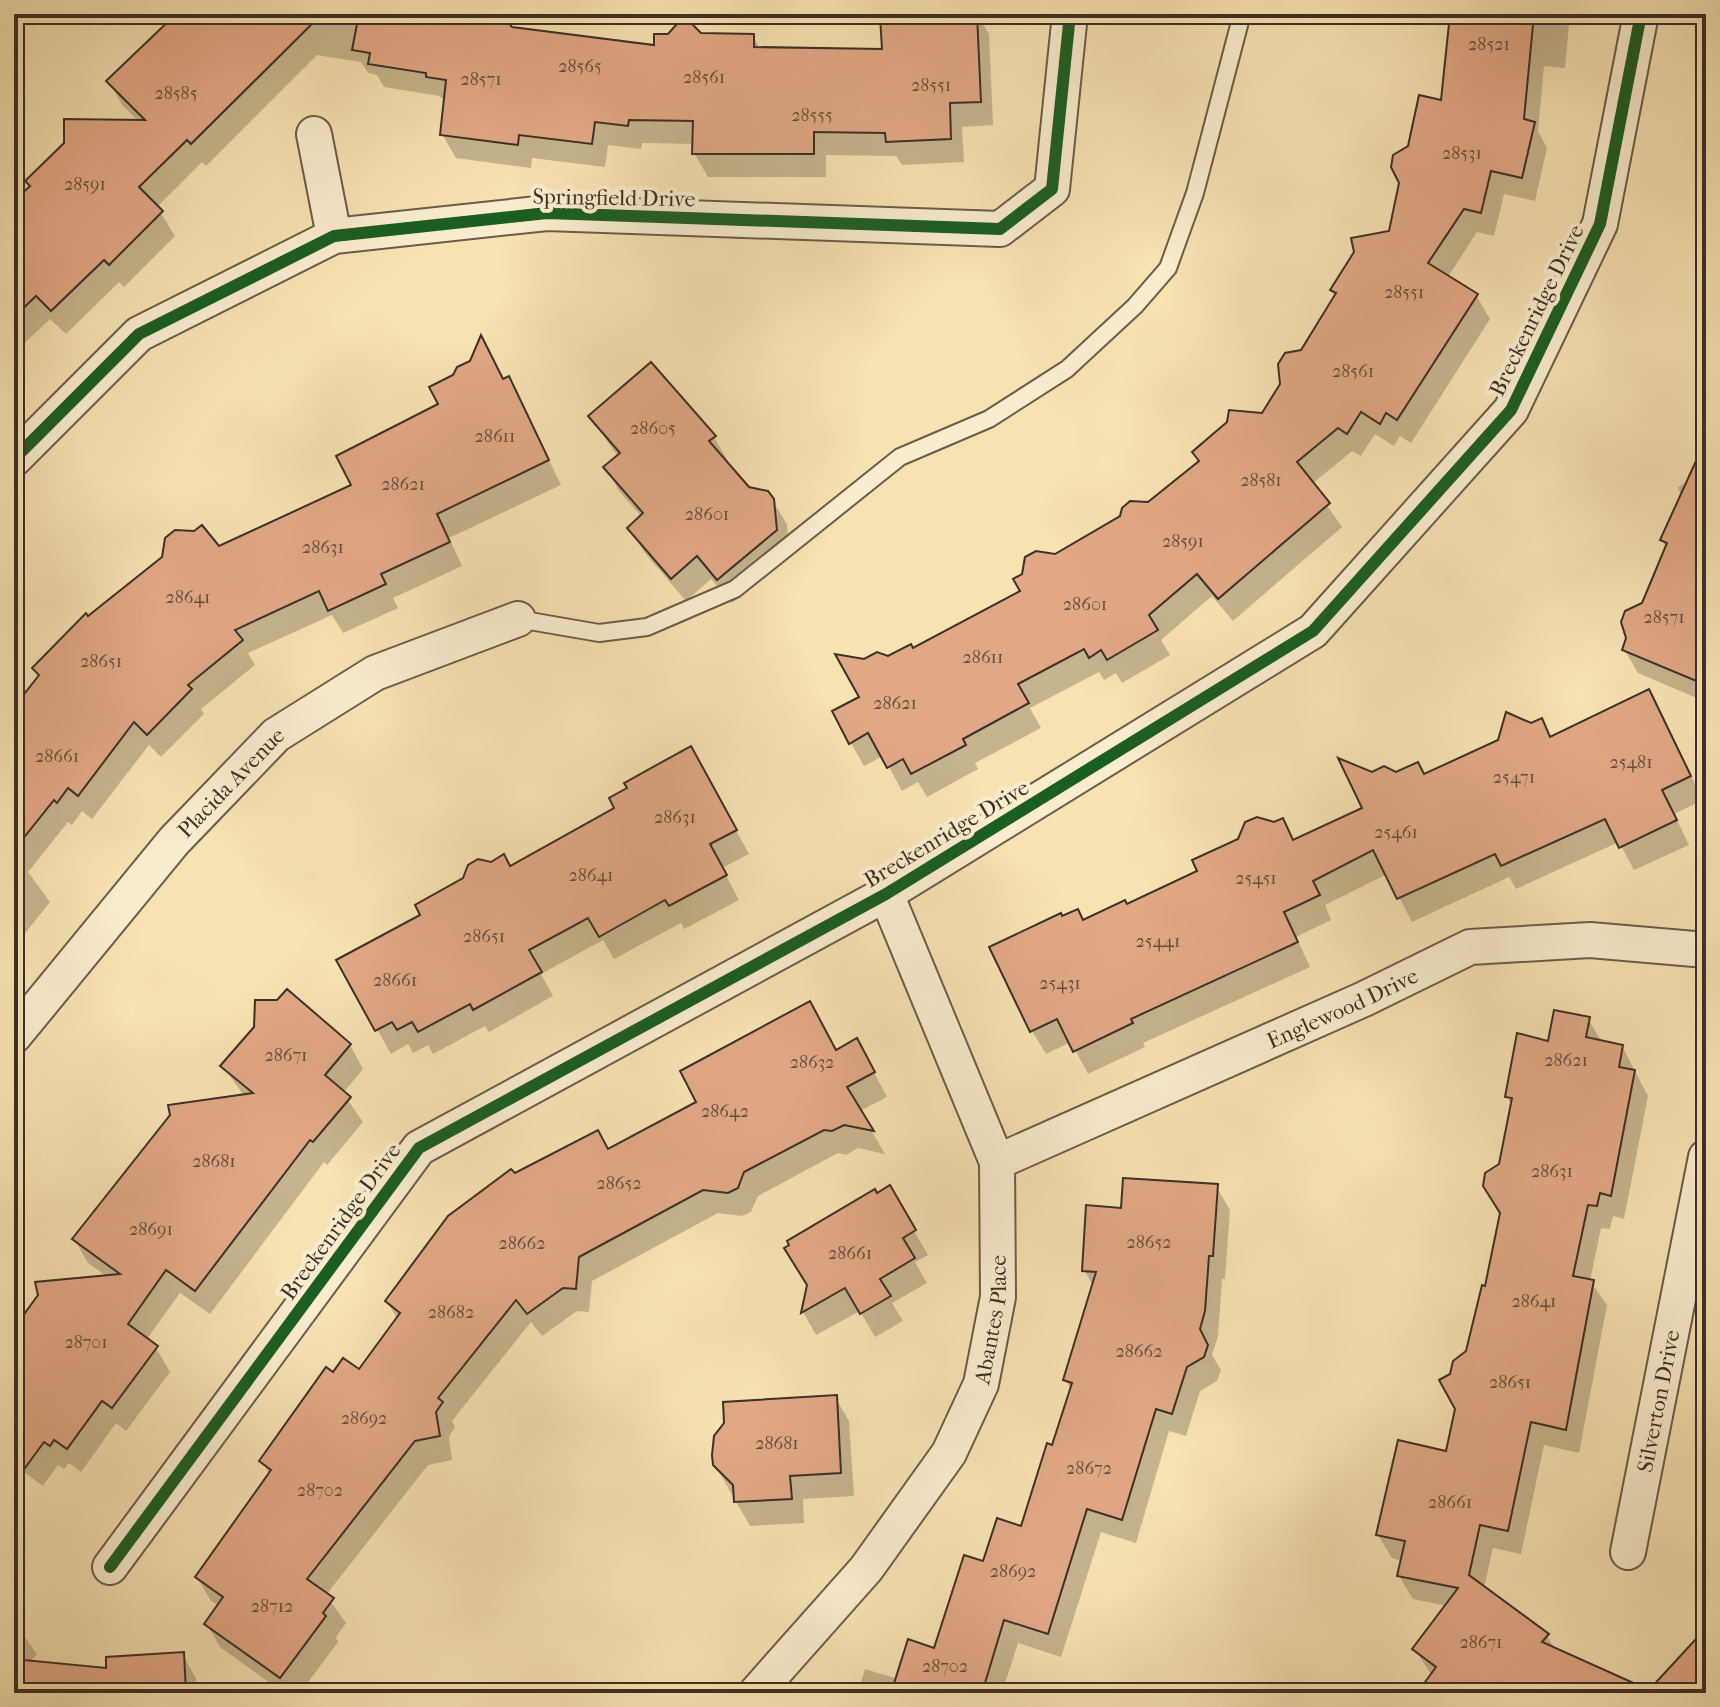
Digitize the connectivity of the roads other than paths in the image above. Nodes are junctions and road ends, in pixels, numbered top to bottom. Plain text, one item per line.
1 (1070, 14) edge
2 (1242, 14) edge
3 (1641, 14) edge
4 (314, 134) dead end
5 (334, 236) junction
6 (14, 459) edge
7 (518, 619) joint
8 (886, 894) junction
9 (1706, 950) edge
10 (14, 1036) edge
11 (1706, 1157) edge
12 (997, 1162) junction
13 (1628, 1552) dead end
14 (110, 1567) dead end
15 (756, 1693) edge

1 - 5 street, Springfield Drive
2 - 7 lane
3 - 8 street, Breckenridge Drive
4 - 5 street
5 - 6 street, Springfield Drive
7 - 10 street, Placida Avenue
8 - 12 street, Abantes Place
8 - 14 street, Breckenridge Drive
9 - 12 street, Englewood Drive
11 - 13 street, Silverton Drive
12 - 15 street, Abantes Place

